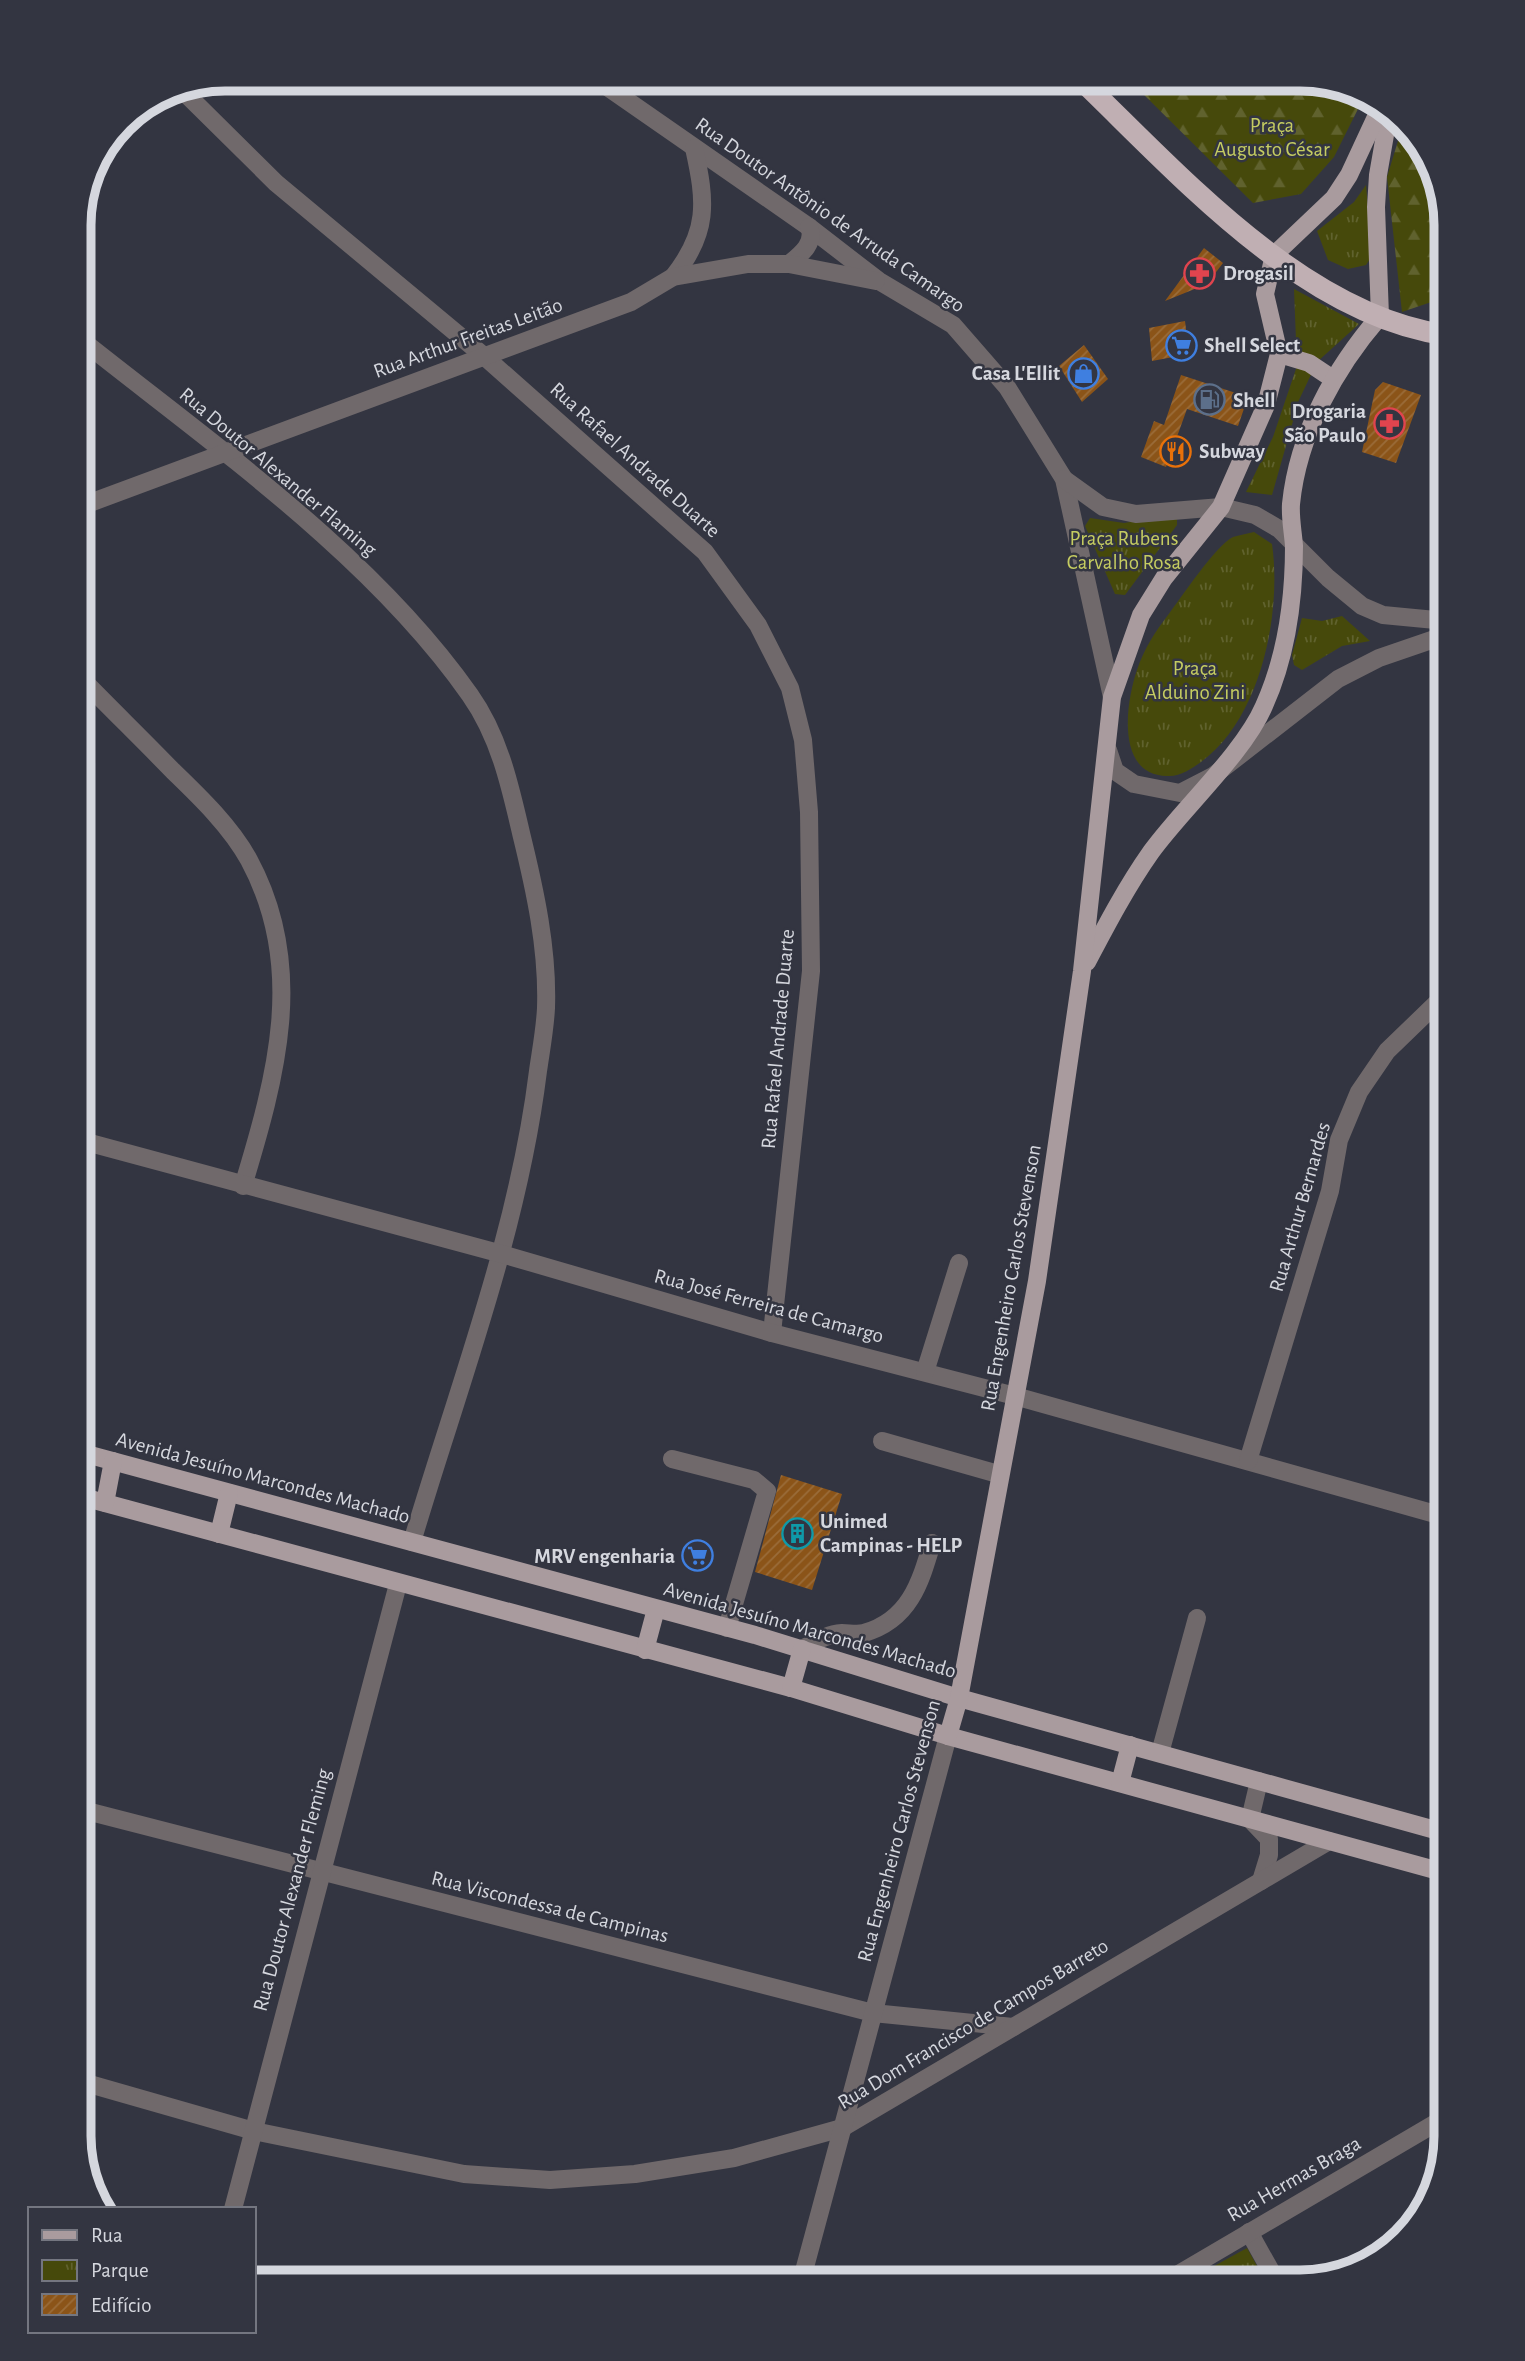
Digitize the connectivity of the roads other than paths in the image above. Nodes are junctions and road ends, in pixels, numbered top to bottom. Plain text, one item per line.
1 (613, 91) edge
2 (1093, 91) edge
3 (189, 97) edge
4 (1376, 116) edge
5 (1387, 123) edge
6 (694, 148) junction
7 (809, 227) junction
8 (1274, 255) junction
9 (789, 264) junction
10 (673, 277) junction
11 (879, 281) junction
12 (1380, 316) junction
13 (1434, 332) edge
14 (91, 348) edge
15 (1279, 354) junction
16 (485, 357) junction
17 (1334, 379) junction
18 (222, 453) junction
19 (1065, 478) junction
20 (91, 502) edge
21 (1221, 507) junction
22 (1294, 544) junction
23 (1434, 620) edge
24 (1434, 639) edge
25 (91, 688) edge
26 (1111, 697) junction
27 (1108, 750) junction
28 (1213, 776) junction
29 (1082, 971) junction
30 (1434, 1006) edge
31 (91, 1143) edge
32 (243, 1186) junction
33 (502, 1254) junction
34 (959, 1263) dead end
35 (772, 1333) junction
36 (925, 1372) junction
37 (1015, 1396) junction
38 (882, 1441) dead end
39 (91, 1455) edge
40 (672, 1459) dead end
41 (113, 1461) junction
42 (1248, 1461) junction
43 (998, 1474) junction
44 (229, 1493) junction
45 (91, 1499) edge
46 (105, 1503) junction
47 (1434, 1514) edge
48 (219, 1534) junction
49 (412, 1542) junction
50 (932, 1543) dead end
51 (398, 1584) junction
52 (656, 1609) junction
53 (1197, 1618) dead end
54 (727, 1628) junction
55 (802, 1649) junction
56 (645, 1650) junction
57 (791, 1688) junction
58 (959, 1698) junction
59 (948, 1735) junction
60 (1130, 1745) junction
61 (1160, 1753) junction
62 (1259, 1781) junction
63 (1120, 1783) junction
64 (91, 1812) edge
65 (1250, 1819) junction
66 (1434, 1830) edge
67 (1329, 1841) junction
68 (1434, 1870) edge
69 (320, 1871) junction
70 (1261, 1881) junction
71 (873, 2013) junction
72 (1013, 2027) junction
73 (91, 2084) edge
74 (1434, 2124) edge
75 (842, 2128) junction
76 (254, 2131) junction
77 (234, 2207) edge
78 (1249, 2232) junction
79 (804, 2270) edge
80 (1185, 2270) edge
81 (1270, 2270) edge

1 - 6 street, Rua Doutor Antônio de Arruda Camargo
2 - 8 highway
3 - 16 street, Rua Rafael Andrade Duarte
4 - 8 main road
5 - 12 main road
6 - 7 street, Rua Doutor Antônio de Arruda Camargo
6 - 10 street
7 - 9 street
7 - 11 street, Rua Doutor Antônio de Arruda Camargo
8 - 12 highway
8 - 15 main road
9 - 10 street, Rua Arthur Freitas Leitão
9 - 11 street, Rua Arthur Freitas Leitão
10 - 16 street, Rua Arthur Freitas Leitão
11 - 19 street, Rua Doutor Antônio de Arruda Camargo
12 - 13 highway
12 - 17 main road
14 - 18 street, Rua Doutor Alexander Flaming
15 - 17 main road
15 - 21 main road
16 - 18 street, Rua Arthur Freitas Leitão
16 - 35 street, Rua Rafael Andrade Duarte
17 - 22 main road
18 - 20 street, Rua Arthur Freitas Leitão
18 - 33 street, Rua Doutor Alexander Flaming
19 - 21 street, Rua Doutor Antônio de Arruda Camargo
19 - 26 street, Rua Doutor Antônio de Arruda Camargo
21 - 22 street
21 - 26 main road, Rua Engenheiro Carlos Stevenson
22 - 23 street
22 - 28 main road, Rua Engenheiro Carlos Stevenson
24 - 28 street
25 - 32 street
26 - 27 main road, Rua Engenheiro Carlos Stevenson
27 - 28 street
27 - 29 main road, Rua Engenheiro Carlos Stevenson
28 - 29 main road, Rua Engenheiro Carlos Stevenson
29 - 37 main road, Rua Engenheiro Carlos Stevenson
30 - 42 street, Rua Arthur Bernardes
31 - 32 street, Rua José Ferreira de Camargo
32 - 33 street, Rua José Ferreira de Camargo
33 - 35 street, Rua José Ferreira de Camargo
33 - 49 street
34 - 36 street
35 - 36 street, Rua José Ferreira de Camargo
36 - 37 street, Rua José Ferreira de Camargo
37 - 42 street, Rua José Ferreira de Camargo
37 - 43 main road, Rua Engenheiro Carlos Stevenson
38 - 43 street
39 - 41 main road, Avenida Jesuíno Marcondes Machado
40 - 54 street
41 - 44 main road, Avenida Jesuíno Marcondes Machado
41 - 46 main road
42 - 47 street, Rua José Ferreira de Camargo
43 - 58 main road, Rua Engenheiro Carlos Stevenson
44 - 48 main road
44 - 49 main road, Avenida Jesuíno Marcondes Machado
45 - 46 main road
46 - 48 main road
48 - 51 main road
49 - 52 main road, Avenida Jesuíno Marcondes Machado
50 - 55 street
51 - 56 main road
51 - 69 street, Rua Doutor Alexander Fleming
52 - 54 main road, Avenida Jesuíno Marcondes Machado
52 - 56 main road
53 - 61 street
54 - 55 main road, Avenida Jesuíno Marcondes Machado
55 - 57 main road
55 - 58 main road, Avenida Jesuíno Marcondes Machado
56 - 57 main road
57 - 59 main road
58 - 59 main road, Rua Engenheiro Carlos Stevenson
58 - 60 main road, Avenida Jesuíno Marcondes Machado
59 - 63 main road
59 - 71 street, Rua Engenheiro Carlos Stevenson
60 - 61 main road, Avenida Jesuíno Marcondes Machado
60 - 63 main road
61 - 62 main road, Avenida Jesuíno Marcondes Machado
62 - 65 street
62 - 66 main road, Avenida Jesuíno Marcondes Machado
63 - 65 main road
64 - 69 street, Rua Viscondessa de Campinas
65 - 67 main road
65 - 70 street
67 - 68 main road
67 - 70 street, Rua Dom Francisco de Campos Barreto
69 - 71 street, Rua Viscondessa de Campinas
69 - 76 street, Rua Doutor Alexander Fleming
70 - 72 street, Rua Dom Francisco de Campos Barreto
71 - 72 street, Rua Viscondessa de Campinas
71 - 75 street, Rua Engenheiro Carlos Stevenson
72 - 75 street, Rua Dom Francisco de Campos Barreto
73 - 76 street, Rua Dom Francisco de Campos Barreto
74 - 78 street, Rua Hermas Braga
75 - 76 street, Rua Dom Francisco de Campos Barreto
75 - 79 street, Rua Engenheiro Carlos Stevenson
76 - 77 street, Rua Doutor Alexander Fleming
78 - 80 street, Rua Hermas Braga
78 - 81 street

